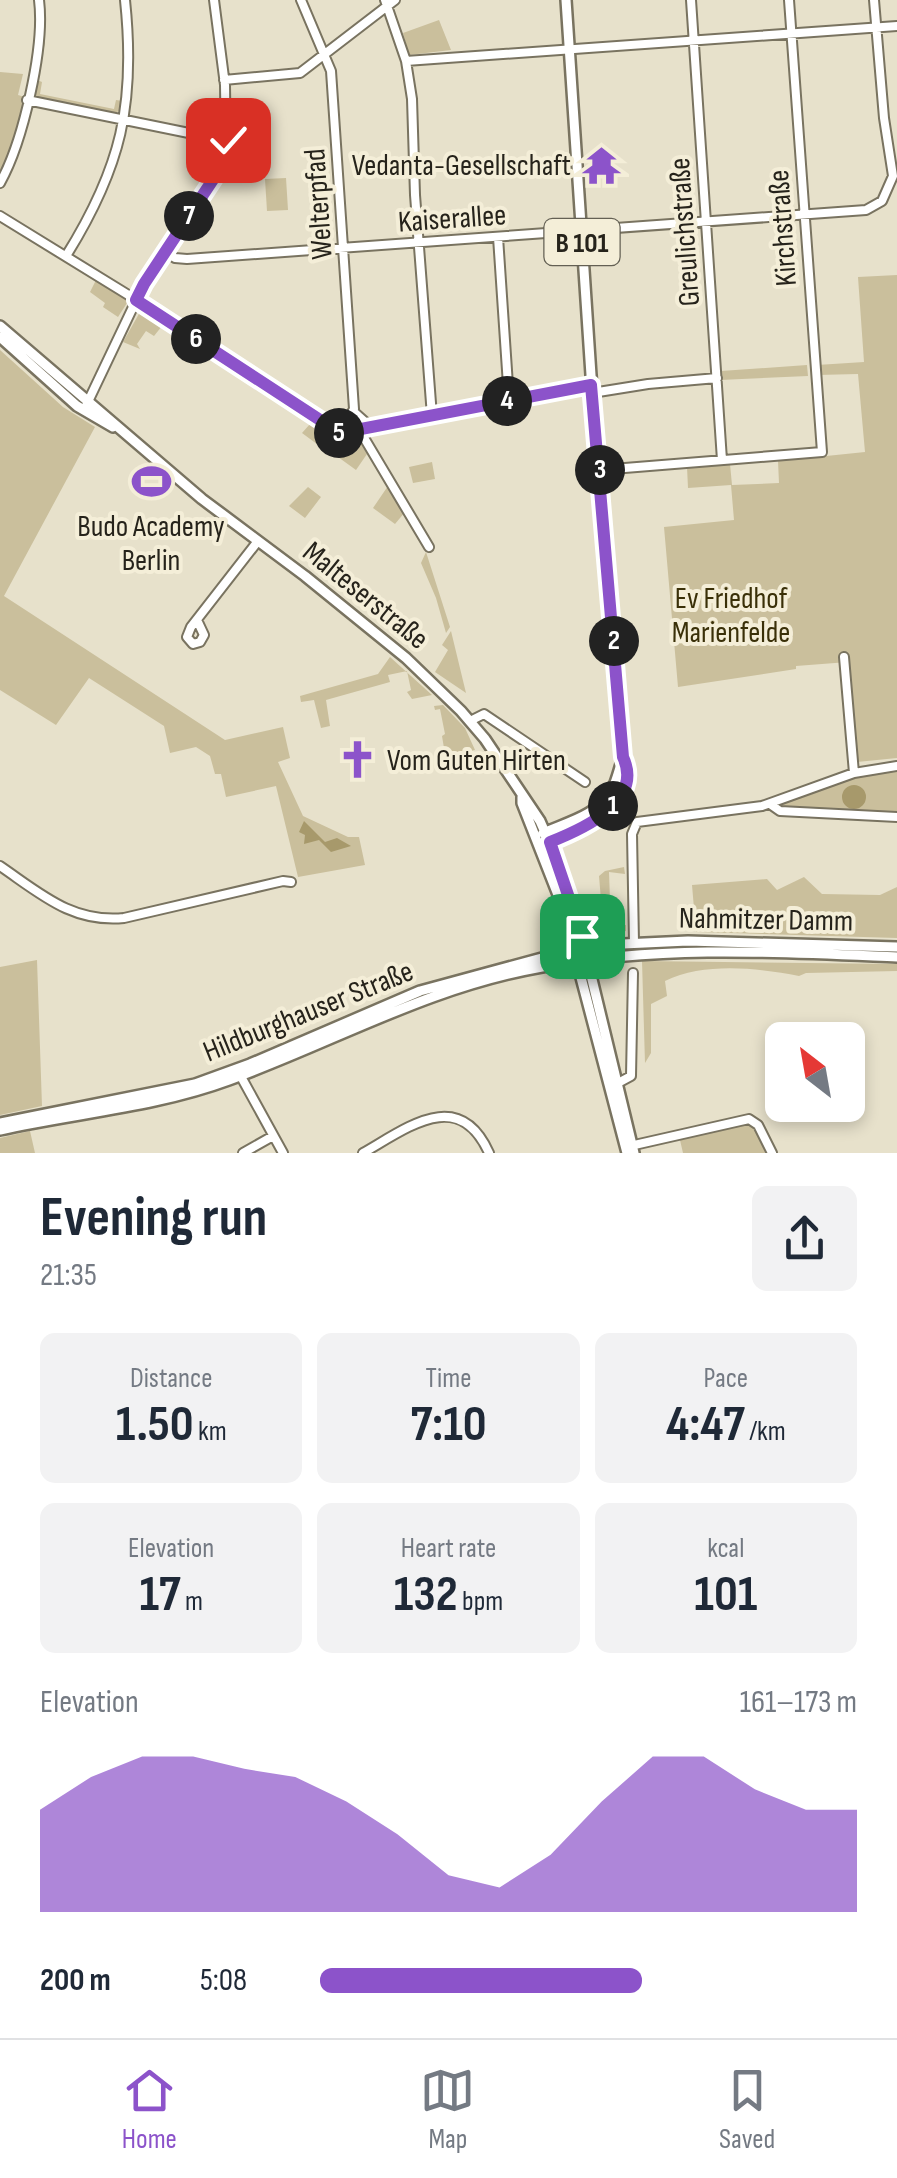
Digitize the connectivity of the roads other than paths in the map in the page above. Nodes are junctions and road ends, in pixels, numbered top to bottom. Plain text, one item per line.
1 (38, 0) edge
2 (125, 0) edge
3 (214, 0) edge
4 (301, 0) edge
5 (566, 0) edge
6 (691, 0) edge
7 (790, 0) edge
8 (874, 0) edge
9 (389, 2) edge
10 (897, 26) edge
11 (876, 27) junction
12 (792, 33) junction
13 (694, 40) junction
14 (569, 48) junction
15 (325, 55) junction
16 (406, 61) junction
17 (224, 80) junction
18 (27, 100) junction
19 (124, 120) junction
20 (228, 140) junction
21 (0, 183) edge
22 (0, 216) edge
23 (804, 216) junction
24 (706, 222) junction
25 (581, 231) junction
26 (498, 237) junction
27 (420, 243) junction
28 (343, 248) junction
29 (165, 251) junction
30 (66, 256) junction
31 (136, 300) junction
32 (0, 326) edge
33 (8, 340) edge
34 (716, 378) junction
35 (592, 389) junction
36 (509, 400) junction
37 (86, 407) junction
38 (354, 412) junction
39 (432, 416) junction
40 (373, 429) junction
41 (360, 432) junction
42 (340, 433) junction
43 (722, 460) junction
44 (600, 470) junction
45 (258, 541) junction
46 (429, 547) dead end
47 (197, 620) dead end
48 (844, 657) dead end
49 (470, 721) junction
50 (897, 766) edge
51 (854, 772) junction
52 (586, 782) dead end
53 (770, 804) junction
54 (897, 817) edge
55 (543, 839) junction
56 (0, 866) edge
57 (291, 882) dead end
58 (897, 947) edge
59 (634, 948) junction
60 (580, 955) junction
61 (897, 957) edge
62 (634, 973) dead end
63 (239, 1073) junction
64 (614, 1084) junction
65 (0, 1123) edge
66 (0, 1130) edge
67 (273, 1136) junction
68 (630, 1149) edge
69 (243, 1153) edge
70 (283, 1153) edge
71 (363, 1153) edge
72 (488, 1153) edge
73 (772, 1153) edge

1 - 18 street
2 - 19 street
3 - 17 street
4 - 15 street, Welterpfad
5 - 14 main road, B 101
6 - 13 street, Greulichstraße
7 - 12 street, Kirchstraße
8 - 11 street
9 - 15 street
9 - 16 street
10 - 11 street
11 - 12 street
11 - 23 street, Kaiserallee
12 - 13 street
12 - 23 street, Kirchstraße
13 - 14 street
13 - 24 street, Greulichstraße
14 - 16 street
14 - 25 main road, B 101
15 - 17 street
15 - 28 street, Welterpfad
16 - 27 street
17 - 20 street
18 - 19 street
18 - 21 street
19 - 20 street
19 - 30 street
20 - 29 street
22 - 30 street
23 - 24 street, Kaiserallee
23 - 43 street, Kirchstraße
24 - 25 street, Kaiserallee
24 - 34 street, Greulichstraße
25 - 26 street, Kaiserallee
25 - 35 main road, B 101
26 - 27 street, Kaiserallee
26 - 36 street
27 - 28 street, Kaiserallee
27 - 39 street
28 - 29 street, Kaiserallee
28 - 38 street, Welterpfad
29 - 31 street
30 - 31 street
31 - 37 street
31 - 42 street
32 - 33 main road, Malteserstraße
33 - 37 main road, Malteserstraße
34 - 35 street
34 - 43 street, Greulichstraße
35 - 36 street
35 - 44 main road, B 101
36 - 39 street
37 - 45 main road, Malteserstraße
38 - 40 street
38 - 42 street
39 - 40 street
40 - 41 street
41 - 42 street
41 - 46 street
43 - 44 street
44 - 55 main road, B 101
45 - 47 street
45 - 49 main road, Malteserstraße
48 - 51 street
49 - 52 street, Malteserstraße
49 - 55 main road
50 - 51 street
51 - 53 street
53 - 54 street
53 - 59 street
55 - 60 main road
56 - 57 street
58 - 59 main road, Nahmitzer Damm
59 - 60 main road, Hildburghauser Straße
59 - 61 main road, Nahmitzer Damm
60 - 63 main road, Hildburghauser Straße
60 - 64 main road
62 - 64 street
63 - 65 main road, Hildburghauser Straße
63 - 66 main road, Hildburghauser Straße
63 - 67 street
64 - 68 main road
67 - 69 street
67 - 70 street
68 - 73 street
71 - 72 street

